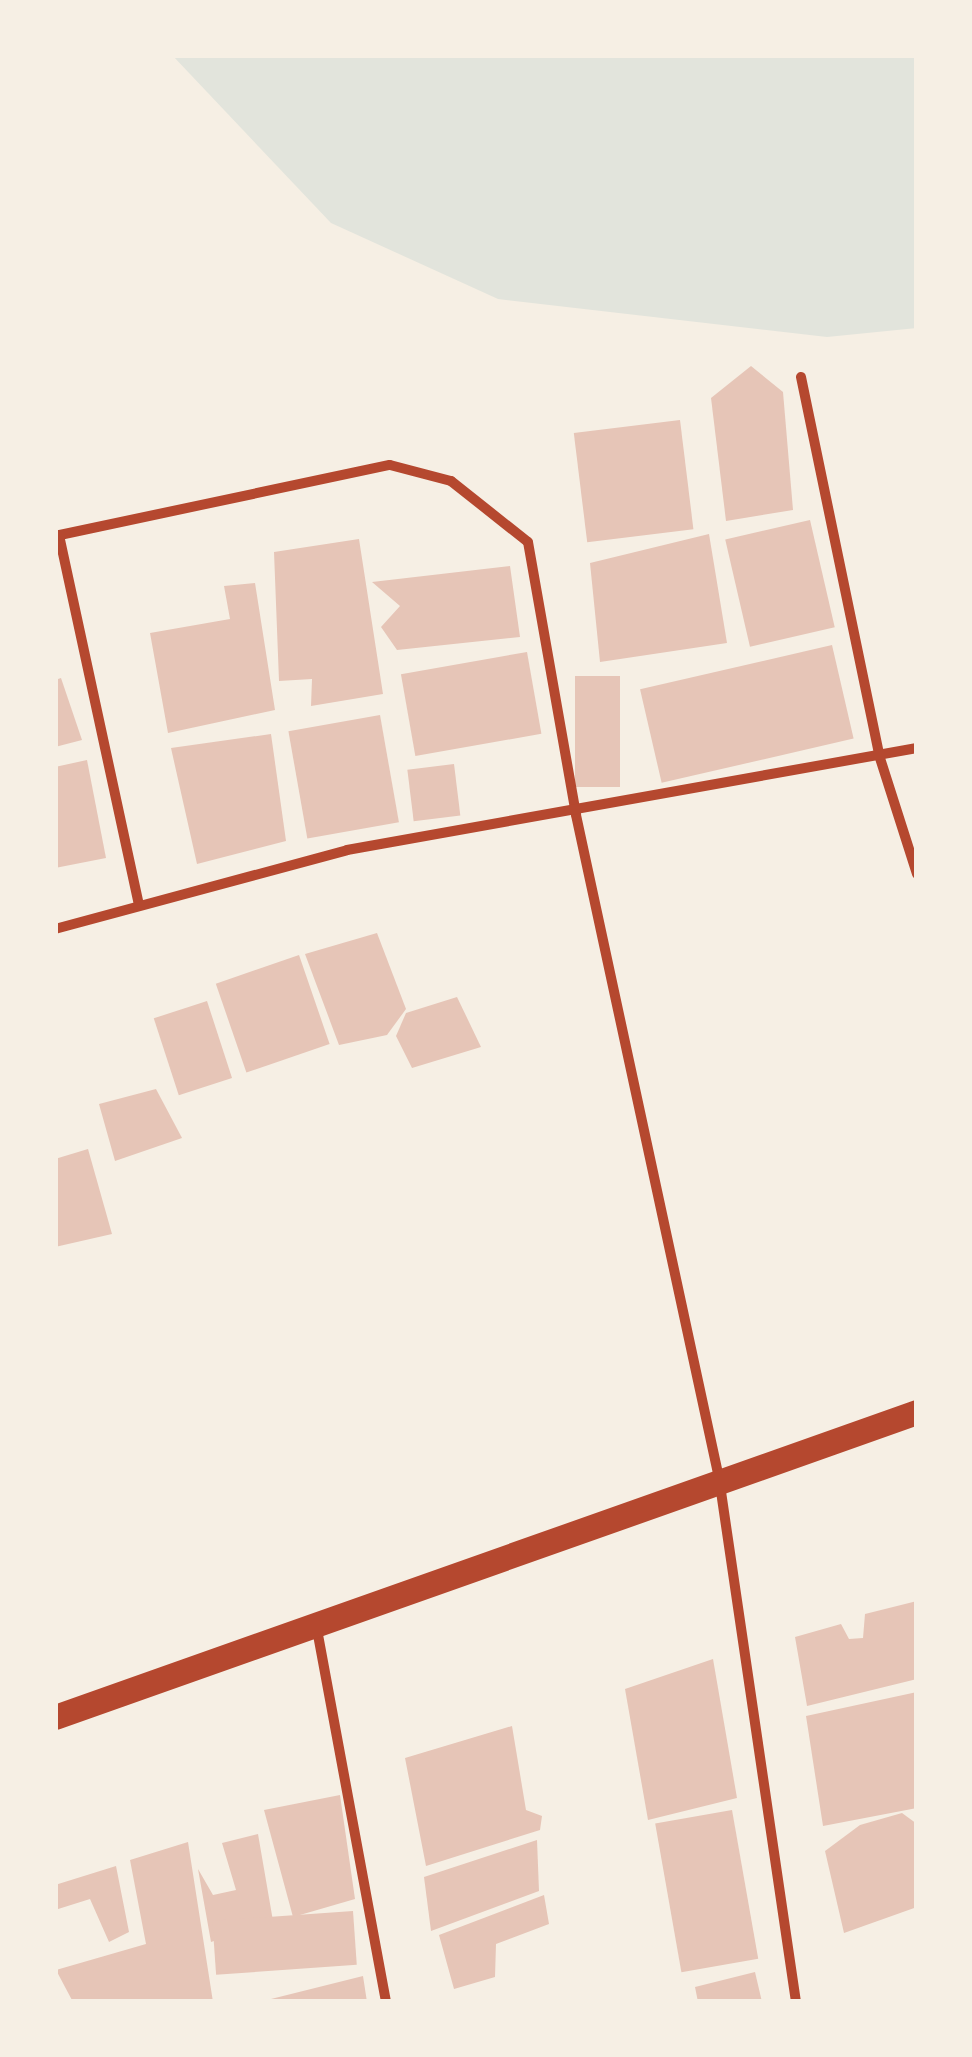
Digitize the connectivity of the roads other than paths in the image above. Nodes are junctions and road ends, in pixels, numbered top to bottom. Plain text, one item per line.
1 (801, 377) dead end
2 (57, 536) edge
3 (917, 748) edge
4 (879, 755) junction
5 (576, 814) junction
6 (917, 874) edge
7 (139, 906) junction
8 (55, 928) edge
9 (917, 1412) edge
10 (719, 1478) junction
11 (316, 1624) junction
12 (55, 1717) edge
13 (386, 2002) edge
14 (796, 2002) edge

1 - 4 street
2 - 5 street
2 - 7 street
3 - 4 street
4 - 5 street
4 - 6 street
5 - 7 street
5 - 10 street
7 - 8 street
9 - 10 main road
10 - 11 main road
10 - 14 street
11 - 12 main road
11 - 13 street

